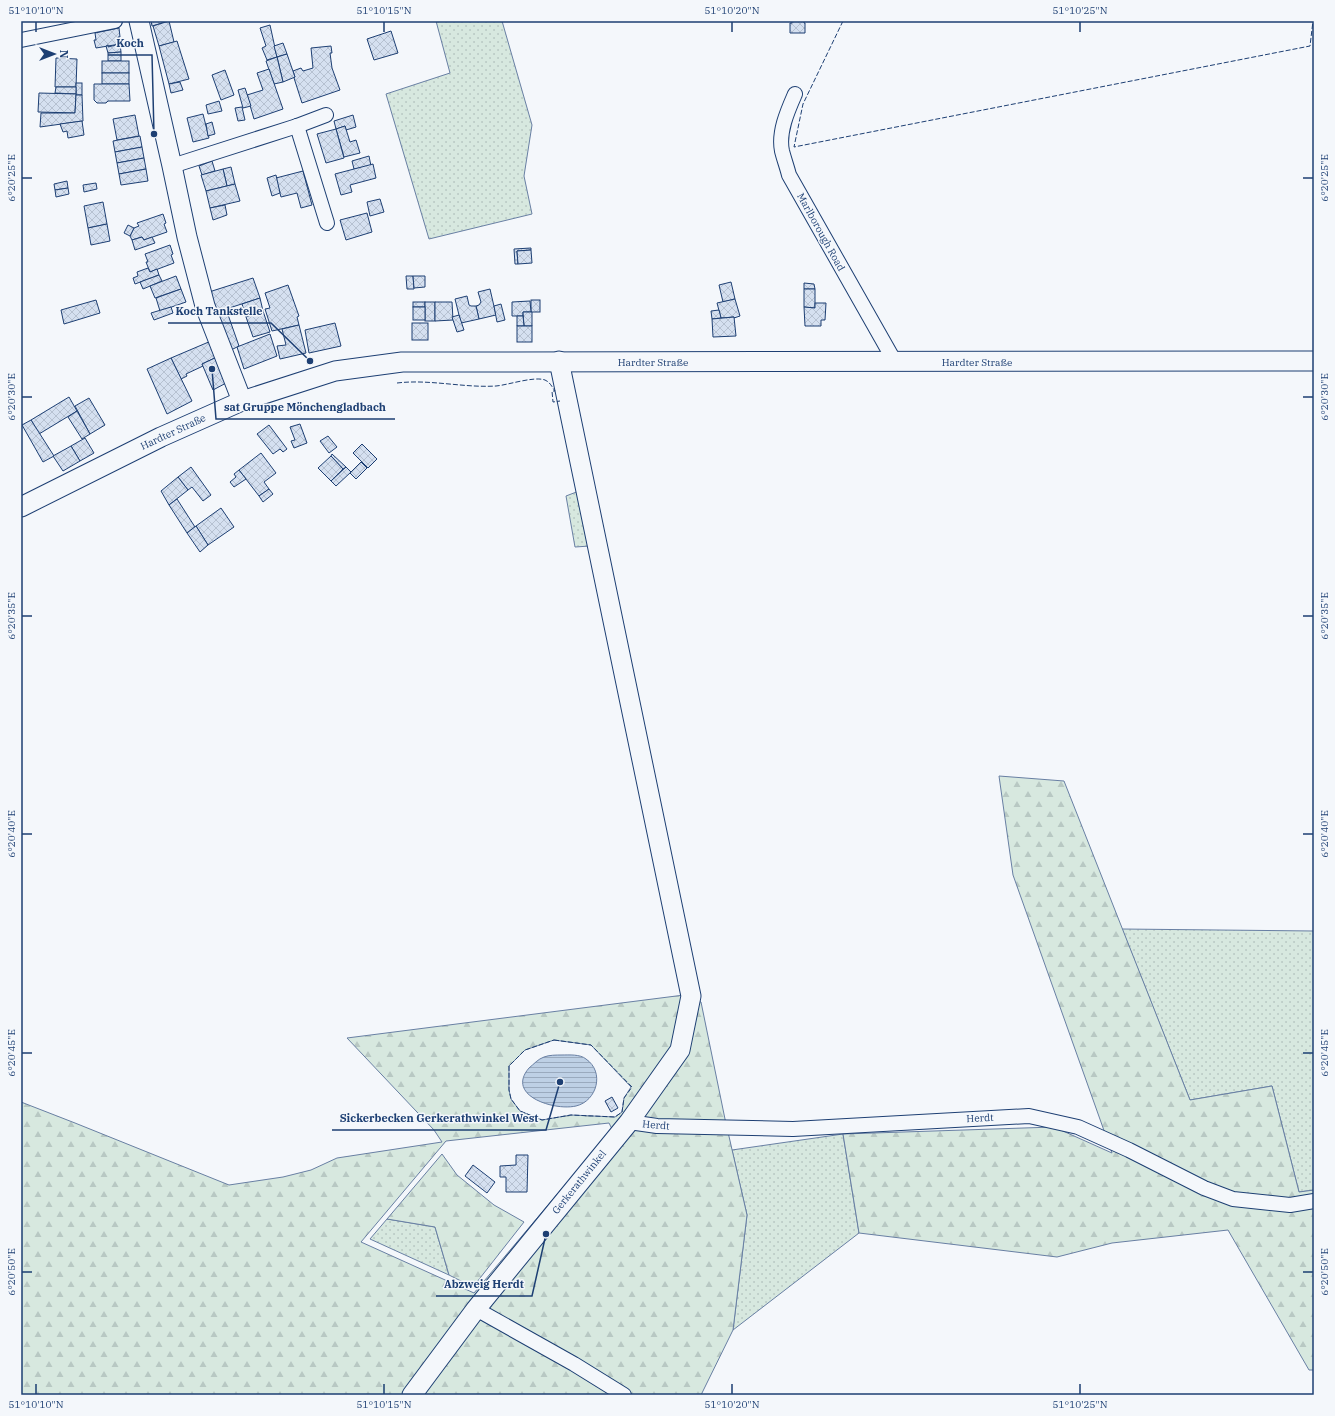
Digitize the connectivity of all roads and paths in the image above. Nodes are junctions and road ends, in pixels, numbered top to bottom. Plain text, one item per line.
1 (115, 21) edge
2 (139, 21) edge
3 (21, 40) edge
4 (795, 94) dead end
5 (326, 115) dead end
6 (298, 126) junction
7 (172, 166) junction
8 (327, 223) dead end
9 (559, 361) junction
10 (1314, 361) edge
11 (895, 362) junction
12 (242, 401) junction
13 (21, 507) edge
14 (629, 1122) junction
15 (1314, 1202) edge
16 (476, 1309) junction
17 (412, 1395) edge
18 (624, 1395) edge

1 - 3 street
2 - 7 street
4 - 11 street, Marlborough Road
5 - 6 street
6 - 7 street
6 - 8 street
7 - 12 street
9 - 11 street, Hardter Straße
9 - 12 street, Hardter Straße
9 - 14 street, Gerkerathwinkel
10 - 11 street, Hardter Straße
12 - 13 street, Hardter Straße
14 - 15 street, Herdt
14 - 16 street, Gerkerathwinkel
16 - 17 street, Gerkerathwinkel
16 - 18 street

